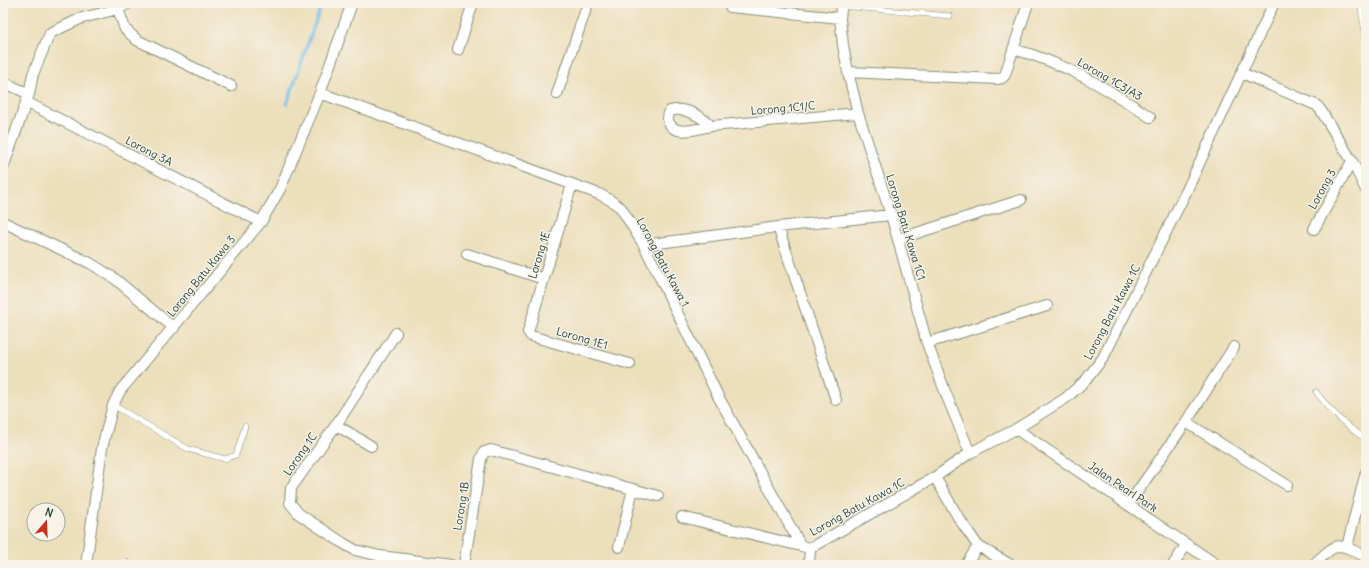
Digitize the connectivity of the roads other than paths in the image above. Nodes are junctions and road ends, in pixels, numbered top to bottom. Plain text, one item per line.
1 (129, 3) edge
2 (352, 3) edge
3 (473, 3) edge
4 (588, 3) edge
5 (1028, 3) edge
6 (1274, 3) edge
7 (1360, 3) edge
8 (842, 5) edge
9 (118, 8) junction
10 (730, 8) dead end
11 (950, 16) dead end
12 (840, 18) junction
13 (1366, 38) edge
14 (1013, 49) junction
15 (458, 50) dead end
16 (848, 72) junction
17 (1242, 74) junction
18 (3, 82) edge
19 (231, 86) dead end
20 (320, 93) junction
21 (558, 94) dead end
22 (28, 98) junction
23 (858, 113) junction
24 (1150, 117) dead end
25 (711, 126) dead end
26 (1352, 161) junction
27 (3, 168) edge
28 (572, 184) junction
29 (1366, 190) edge
30 (1021, 200) dead end
31 (891, 215) junction
32 (3, 222) edge
33 (261, 222) junction
34 (778, 227) junction
35 (1314, 229) dead end
36 (898, 239) junction
37 (644, 245) junction
38 (466, 254) dead end
39 (544, 279) junction
40 (1047, 306) dead end
41 (174, 328) junction
42 (528, 332) joint
43 (396, 333) dead end
44 (927, 343) junction
45 (1234, 347) dead end
46 (630, 364) dead end
47 (1316, 392) dead end
48 (836, 400) dead end
49 (113, 405) junction
50 (1186, 422) junction
51 (336, 425) junction
52 (245, 426) dead end
53 (1016, 429) junction
54 (1366, 438) edge
55 (371, 446) dead end
56 (970, 453) junction
57 (1366, 472) edge
58 (935, 477) junction
59 (1287, 485) dead end
60 (633, 489) junction
61 (658, 496) dead end
62 (1128, 505) junction
63 (682, 517) dead end
64 (1186, 545) junction
65 (978, 546) junction
66 (619, 547) dead end
67 (805, 547) junction
68 (1347, 547) junction
69 (1366, 557) edge
70 (86, 565) edge
71 (450, 565) edge
72 (464, 565) edge
73 (809, 565) edge
74 (966, 565) edge
75 (1012, 565) edge
76 (1173, 565) edge
77 (1217, 565) edge
78 (1314, 565) edge

1 - 9 street
2 - 20 street, Lorong Batu Kawa 3
3 - 15 street
4 - 21 street
5 - 14 street
6 - 17 street, Lorong Batu Kawa 1C
7 - 13 lane
8 - 11 lane
8 - 12 street, Lorong Batu Kawa 1C1
9 - 19 street
9 - 22 street
10 - 12 street
12 - 16 street, Lorong Batu Kawa 1C1
14 - 16 street
14 - 24 street, Lorong 1C3/A3
16 - 23 street, Lorong Batu Kawa 1C1
17 - 26 street
17 - 53 street, Lorong Batu Kawa 1C
18 - 22 street, Lorong 3A
20 - 28 street, Lorong Batu Kawa 1
20 - 33 street, Lorong Batu Kawa 3
22 - 27 street
22 - 33 street, Lorong 3A
23 - 25 street, Lorong 1C1/C
23 - 31 street, Lorong Batu Kawa 1C1
26 - 29 street
26 - 35 street, Lorong 3
28 - 37 street, Lorong Batu Kawa 1
28 - 39 street, Lorong 1E
30 - 36 street
31 - 34 street
31 - 36 street, Lorong Batu Kawa 1C1
32 - 41 street
33 - 41 street, Lorong Batu Kawa 3
34 - 37 street
34 - 48 street
36 - 44 street, Lorong Batu Kawa 1C1
37 - 67 street, Lorong Batu Kawa 1
38 - 39 street
39 - 42 street, Lorong 1E
40 - 44 street
41 - 49 street, Lorong Batu Kawa 3
42 - 46 street, Lorong 1E1
43 - 51 street, Lorong 1C
44 - 56 street, Lorong Batu Kawa 1C1
45 - 50 street
47 - 54 lane
49 - 52 lane
49 - 70 street, Lorong Batu Kawa 3
50 - 59 street
50 - 62 street
51 - 55 street
51 - 71 street, Lorong 1C
53 - 56 street, Lorong Batu Kawa 1C
53 - 62 street, Jalan Pearl Park
56 - 58 street, Lorong Batu Kawa 1C
57 - 68 street
58 - 65 street
58 - 67 street, Lorong Batu Kawa 1C
60 - 61 street
60 - 66 street
60 - 72 street, Lorong 1B
62 - 64 street, Jalan Pearl Park
63 - 67 street
64 - 76 street
64 - 77 street, Jalan Pearl Park
65 - 74 street
65 - 75 street
67 - 73 street
68 - 69 street
68 - 78 street

